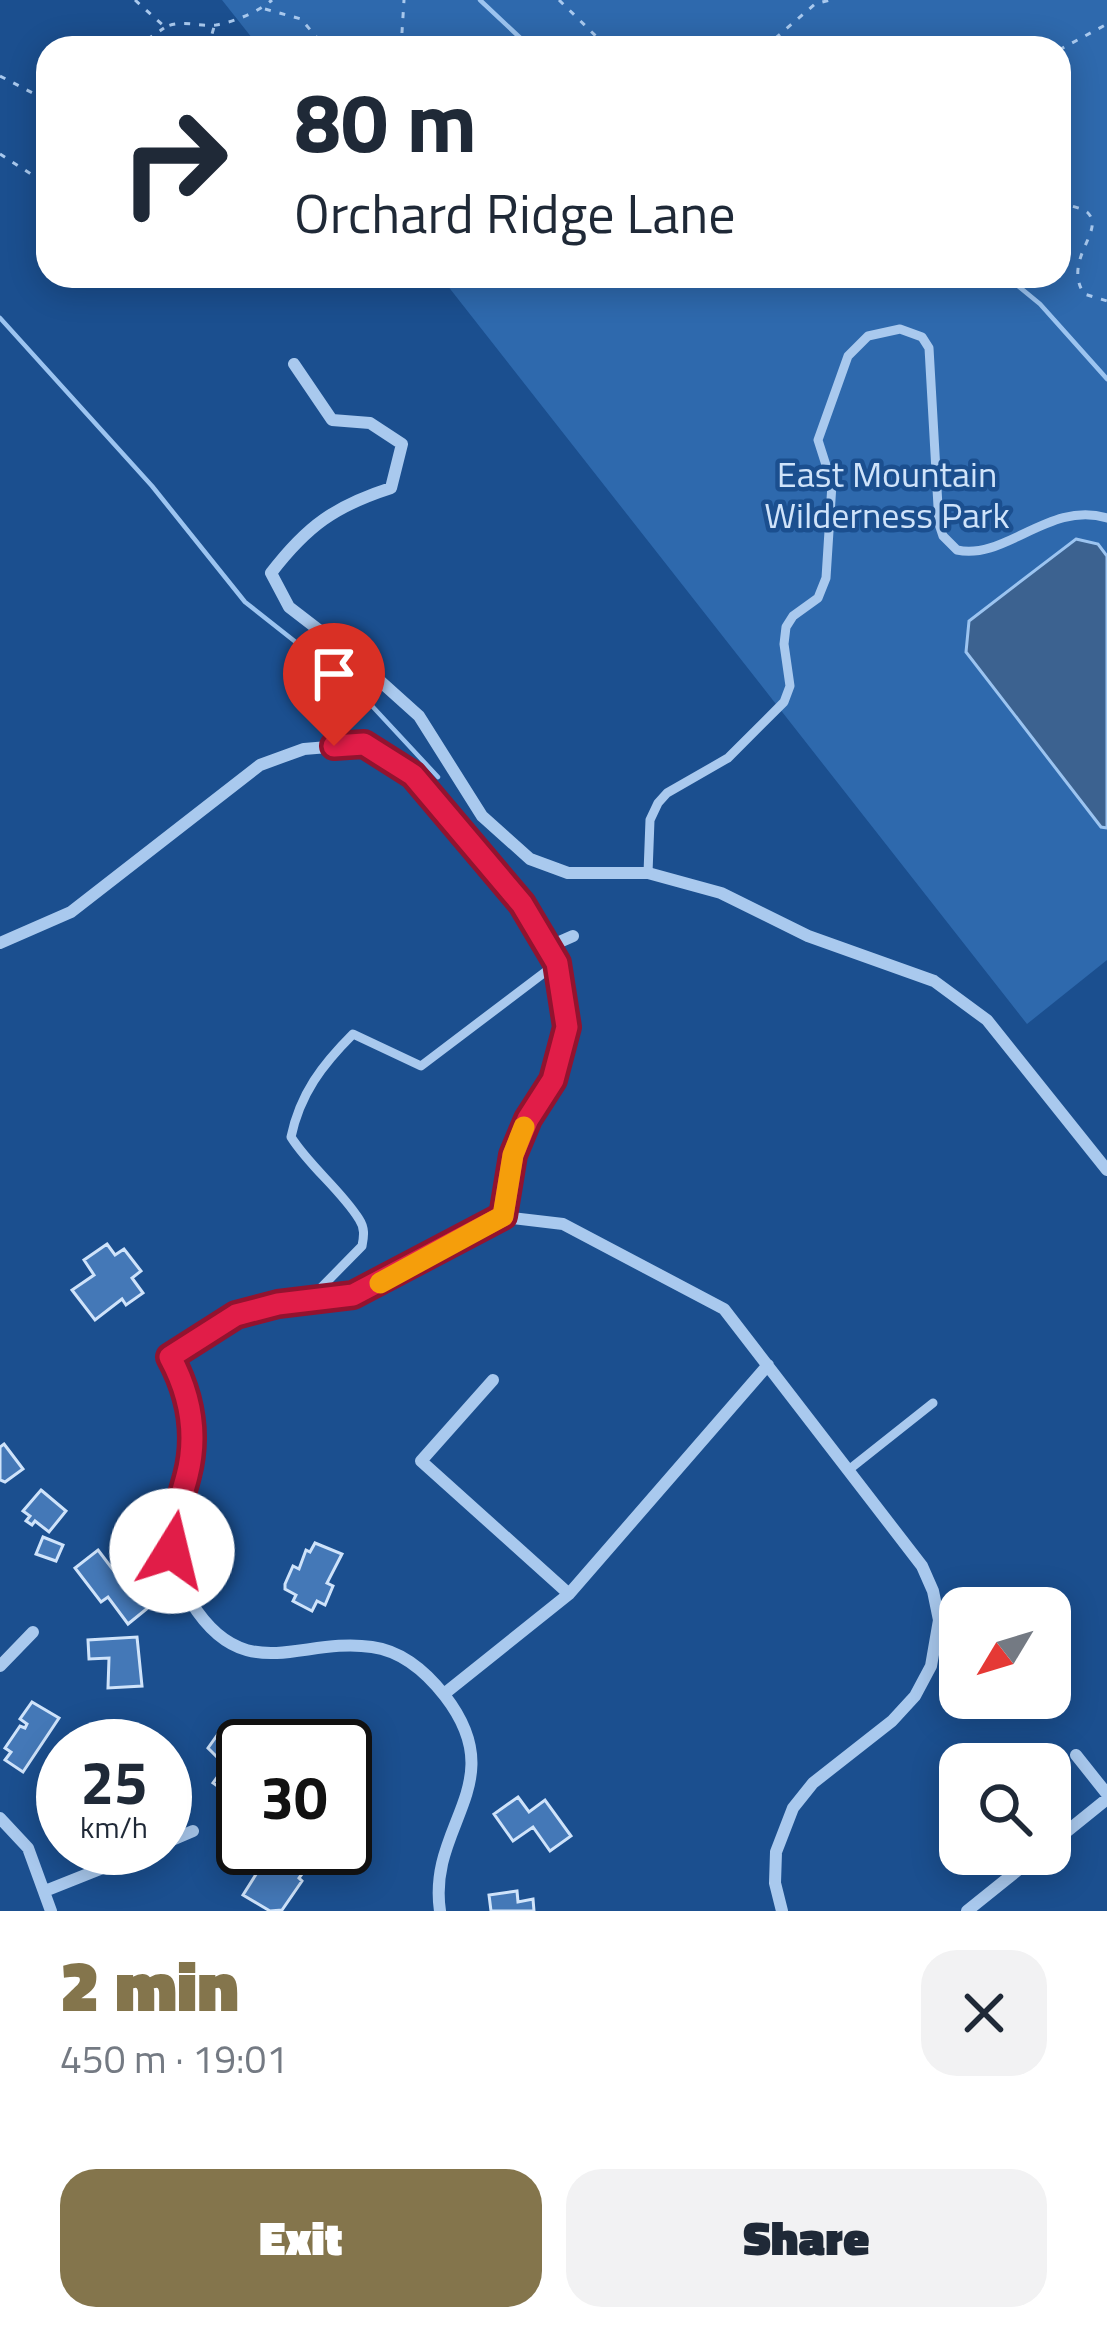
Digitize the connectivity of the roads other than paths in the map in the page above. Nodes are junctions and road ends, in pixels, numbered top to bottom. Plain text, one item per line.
1 (294, 364) dead end
2 (1107, 518) edge
3 (648, 872) junction
4 (573, 936) dead end
5 (0, 943) edge
6 (548, 947) junction
7 (557, 963) junction
8 (1107, 1170) edge
9 (503, 1216) junction
10 (306, 1303) junction
11 (768, 1366) junction
12 (493, 1380) dead end
13 (933, 1403) dead end
14 (850, 1468) junction
15 (568, 1594) junction
16 (33, 1632) dead end
17 (0, 1666) edge
18 (444, 1694) junction
19 (1076, 1756) dead end
20 (1107, 1797) edge
21 (0, 1818) edge
22 (1071, 1827) edge
23 (85, 1875) edge
24 (1012, 1875) edge
25 (44, 1891) junction
26 (51, 1911) edge
27 (440, 1911) edge
28 (782, 1911) edge
29 (967, 1911) edge

1 - 3 street
2 - 3 lane
3 - 8 street
4 - 6 street
5 - 6 street
6 - 7 street
7 - 9 street
7 - 10 lane
9 - 10 street
9 - 11 street
10 - 18 street
11 - 14 street
11 - 15 street
12 - 15 street
13 - 14 lane
14 - 28 street
15 - 18 street
16 - 17 street
18 - 27 street
19 - 20 street
20 - 22 street
21 - 25 street
23 - 25 street
24 - 29 street
25 - 26 street

